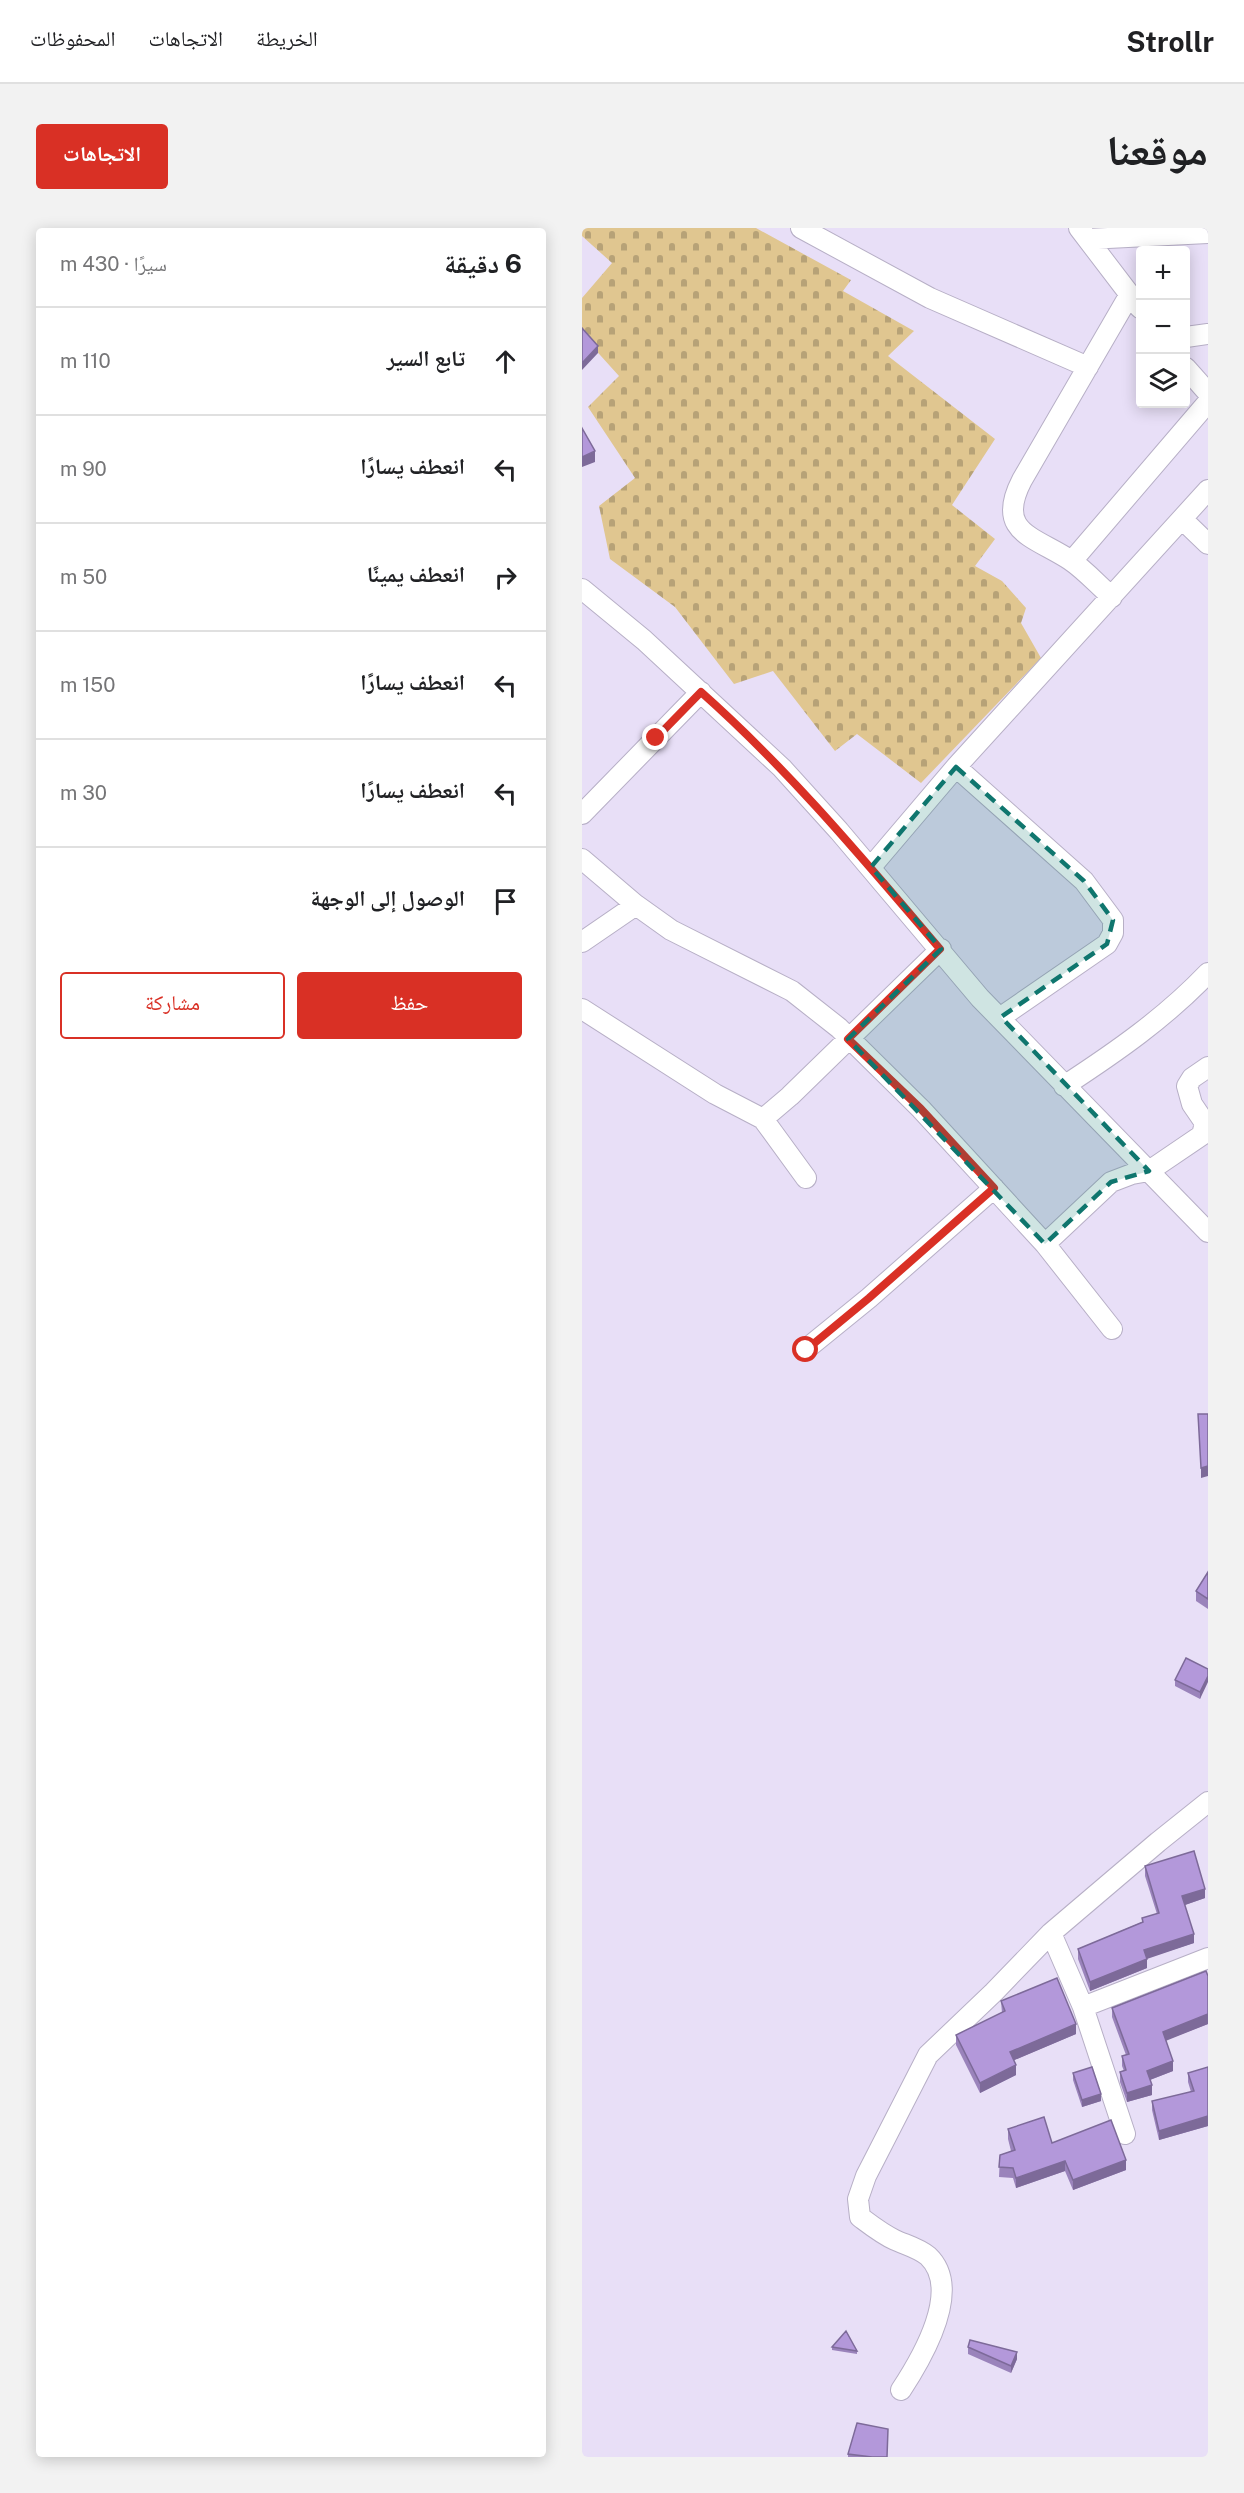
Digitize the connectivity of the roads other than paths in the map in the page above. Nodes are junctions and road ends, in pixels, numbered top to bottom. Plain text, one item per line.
1 (801, 228) edge
2 (1083, 233) edge
3 (1208, 233) edge
4 (1135, 301) edge
5 (1208, 334) edge
6 (1190, 336) edge
7 (1088, 367) junction
8 (1190, 373) edge
9 (1208, 393) edge
10 (1208, 402) edge
11 (1208, 490) edge
12 (1182, 519) junction
13 (1208, 544) edge
14 (1072, 561) junction
15 (582, 589) edge
16 (1112, 597) junction
17 (701, 692) junction
18 (956, 767) junction
19 (582, 814) edge
20 (582, 859) edge
21 (871, 867) junction
22 (636, 905) junction
23 (582, 942) edge
24 (940, 949) junction
25 (1207, 975) edge
26 (582, 1009) edge
27 (1001, 1017) junction
28 (848, 1039) junction
29 (1208, 1067) edge
30 (1064, 1086) junction
31 (763, 1119) junction
32 (1149, 1171) junction
33 (806, 1178) dead end
34 (994, 1188) junction
35 (1208, 1232) edge
36 (1045, 1244) junction
37 (1112, 1329) dead end
38 (806, 1350) dead end
39 (1208, 1802) edge
40 (1050, 1933) junction
41 (1208, 1958) edge
42 (1083, 2007) junction
43 (1125, 2134) dead end
44 (901, 2390) dead end

1 - 7 street
2 - 3 street
2 - 4 street
4 - 7 street
5 - 6 street
7 - 14 street
8 - 9 street
10 - 14 street
11 - 12 street
12 - 13 street
12 - 16 street
14 - 16 street
15 - 17 street
16 - 18 street
17 - 19 street
17 - 21 street
18 - 21 street
18 - 27 street
20 - 22 street
21 - 24 street
22 - 23 street
22 - 28 street
24 - 27 street
24 - 28 street
25 - 30 street
26 - 31 street
27 - 30 street
28 - 31 street
28 - 34 street
29 - 32 street
30 - 32 street
31 - 33 street
32 - 35 street
32 - 36 street
34 - 36 street
34 - 38 street
36 - 37 street
39 - 40 street
40 - 42 street
40 - 44 street
41 - 42 street
42 - 43 street

